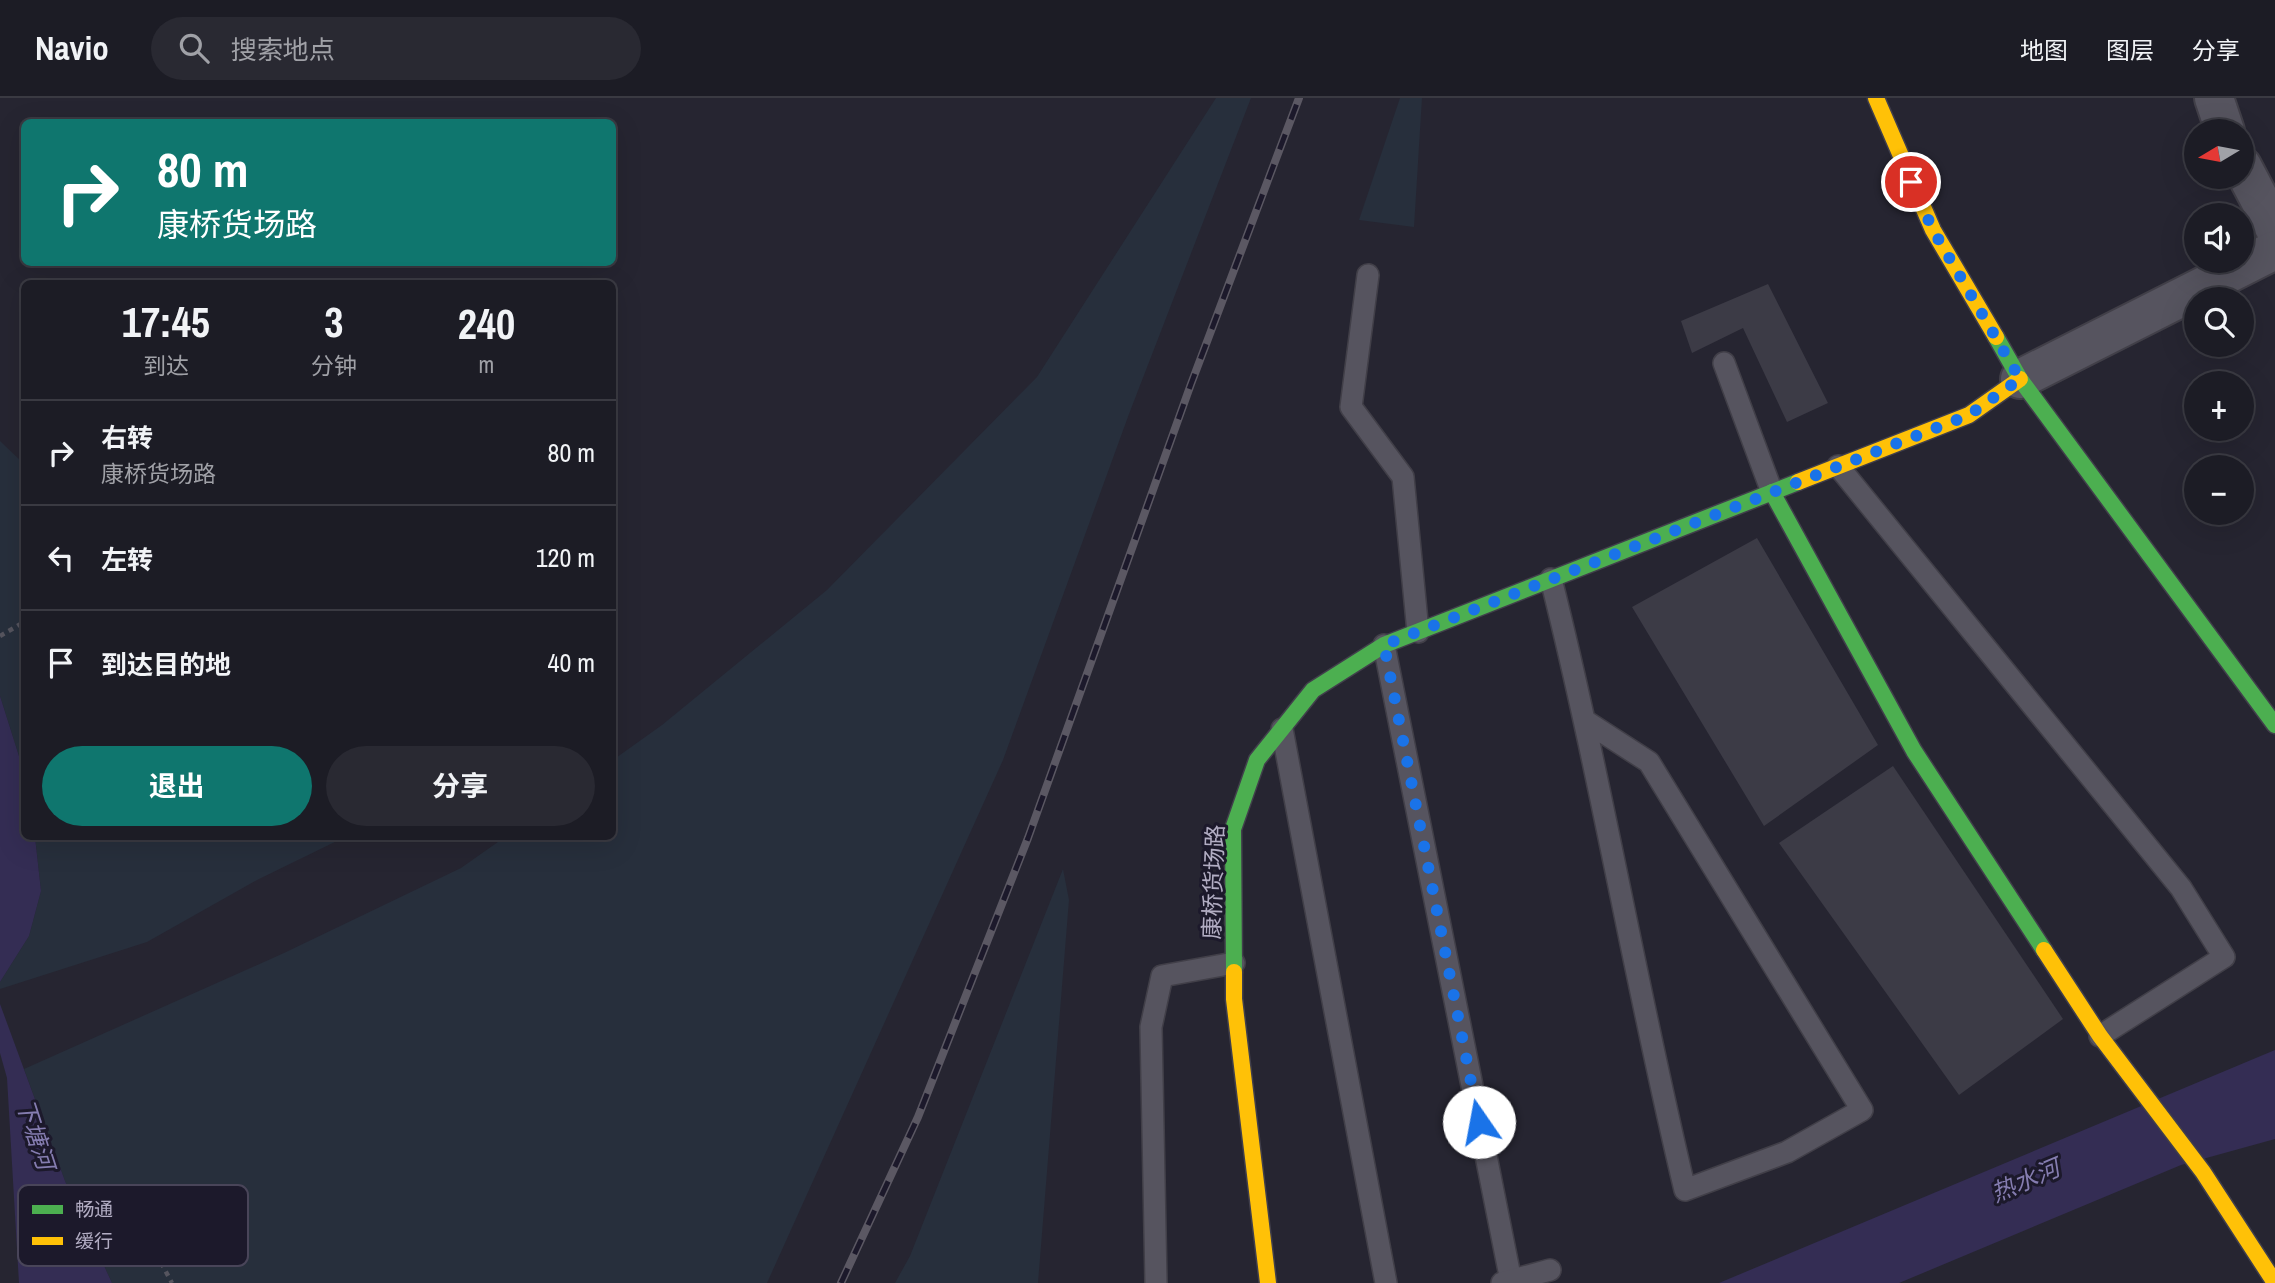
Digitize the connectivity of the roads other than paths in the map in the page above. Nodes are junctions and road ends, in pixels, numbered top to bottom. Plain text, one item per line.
1 (1877, 98) edge
2 (2214, 98) edge
3 (2221, 119) edge
4 (2254, 189) edge
5 (2275, 229) edge
6 (2275, 250) edge
7 (1368, 275) dead end
8 (1724, 363) dead end
9 (2020, 379) junction
10 (1838, 466) junction
11 (1773, 492) junction
12 (1551, 579) junction
13 (1418, 632) junction
14 (1384, 645) junction
15 (1587, 722) junction
16 (2275, 725) edge
17 (1282, 729) junction
18 (1234, 963) junction
19 (2100, 1036) junction
20 (1550, 1270) dead end
21 (1506, 1282) edge
22 (1156, 1283) edge
23 (1268, 1283) edge
24 (1386, 1283) edge
25 (2275, 1283) edge

1 - 9 street
2 - 3 street
4 - 5 street
6 - 9 street
7 - 13 lane
8 - 11 lane
9 - 10 street, 康桥货场路
9 - 16 street
10 - 11 street, 康桥货场路
10 - 19 lane
11 - 12 street, 康桥货场路
11 - 19 street
12 - 13 street, 康桥货场路
12 - 15 lane
13 - 14 street, 康桥货场路
14 - 17 street, 康桥货场路
14 - 21 lane
15 - 15 lane
17 - 18 street, 康桥货场路
17 - 24 lane
18 - 22 lane
18 - 23 street, 康桥货场路
19 - 25 street
20 - 21 lane

